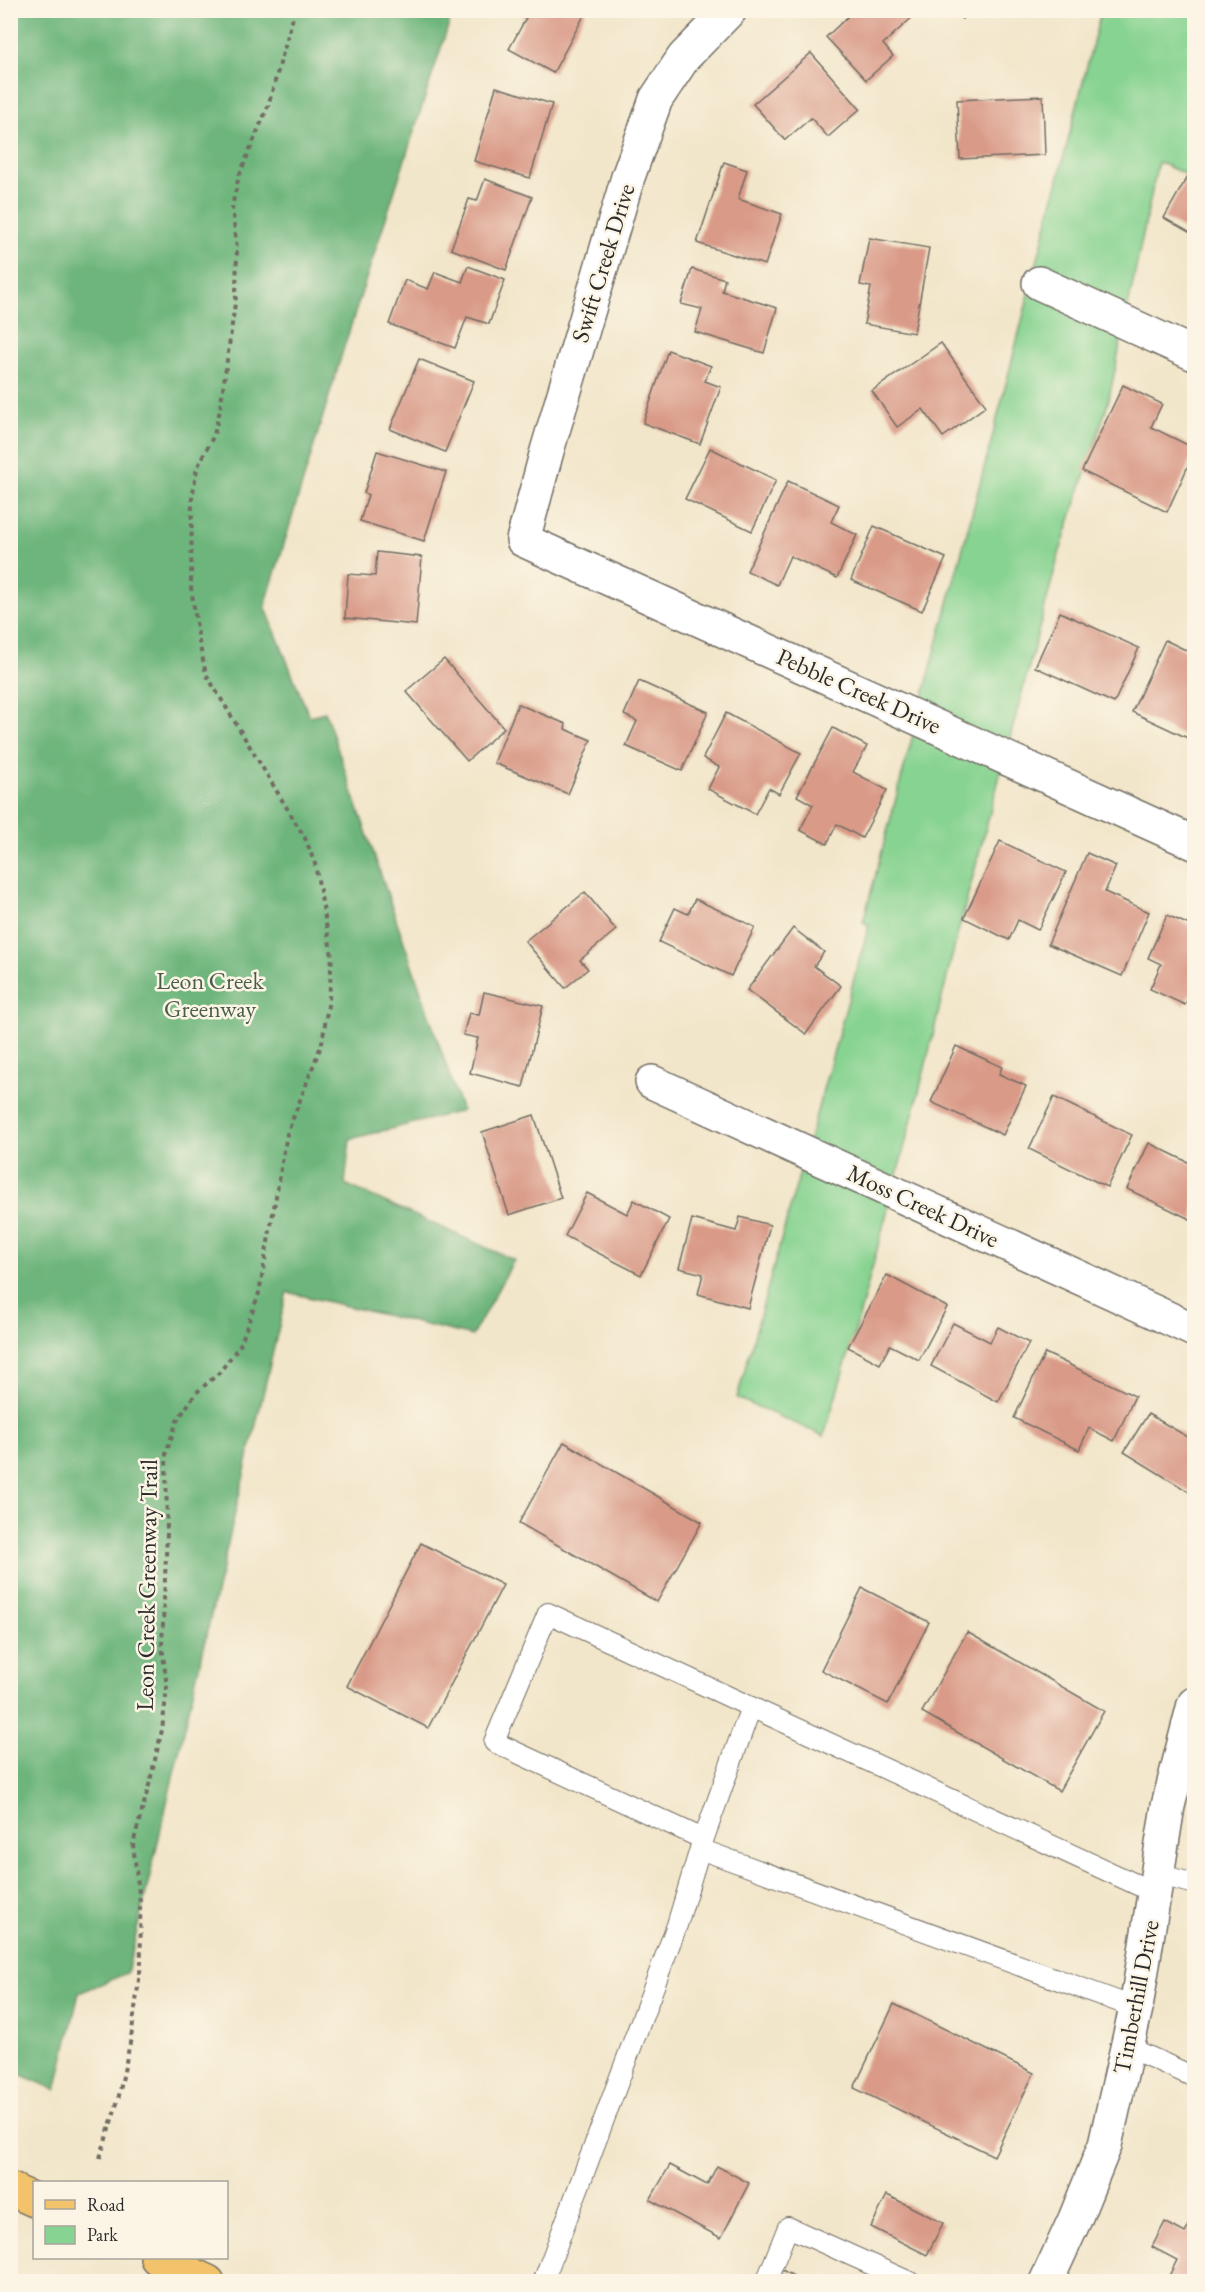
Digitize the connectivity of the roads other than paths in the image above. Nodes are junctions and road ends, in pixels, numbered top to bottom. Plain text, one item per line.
1 (730, 10) edge
2 (1039, 283) dead end
3 (1194, 354) edge
4 (524, 540) joint
5 (1194, 843) edge
6 (652, 1082) dead end
7 (1194, 1330) edge
8 (1194, 1704) edge
9 (751, 1707) junction
10 (702, 1844) junction
11 (1156, 1884) junction
12 (1194, 1884) edge
13 (1136, 2008) junction
14 (1128, 2047) junction
15 (1194, 2077) edge
16 (10, 2188) edge
17 (33, 2200) edge
18 (159, 2259) edge
19 (208, 2282) edge
20 (543, 2282) edge
21 (766, 2282) edge
22 (910, 2282) edge
23 (1046, 2282) edge

1 - 4 street, Swift Creek Drive
2 - 3 street
4 - 5 street, Pebble Creek Drive
6 - 7 street, Moss Creek Drive
8 - 11 street, Timberhill Drive
9 - 10 lane
9 - 10 lane
9 - 11 lane
10 - 13 lane
10 - 20 lane
11 - 12 lane
11 - 13 street, Timberhill Drive
13 - 14 street, Timberhill Drive
14 - 15 lane
14 - 23 street, Timberhill Drive
16 - 17 main road
18 - 19 main road
21 - 22 lane

